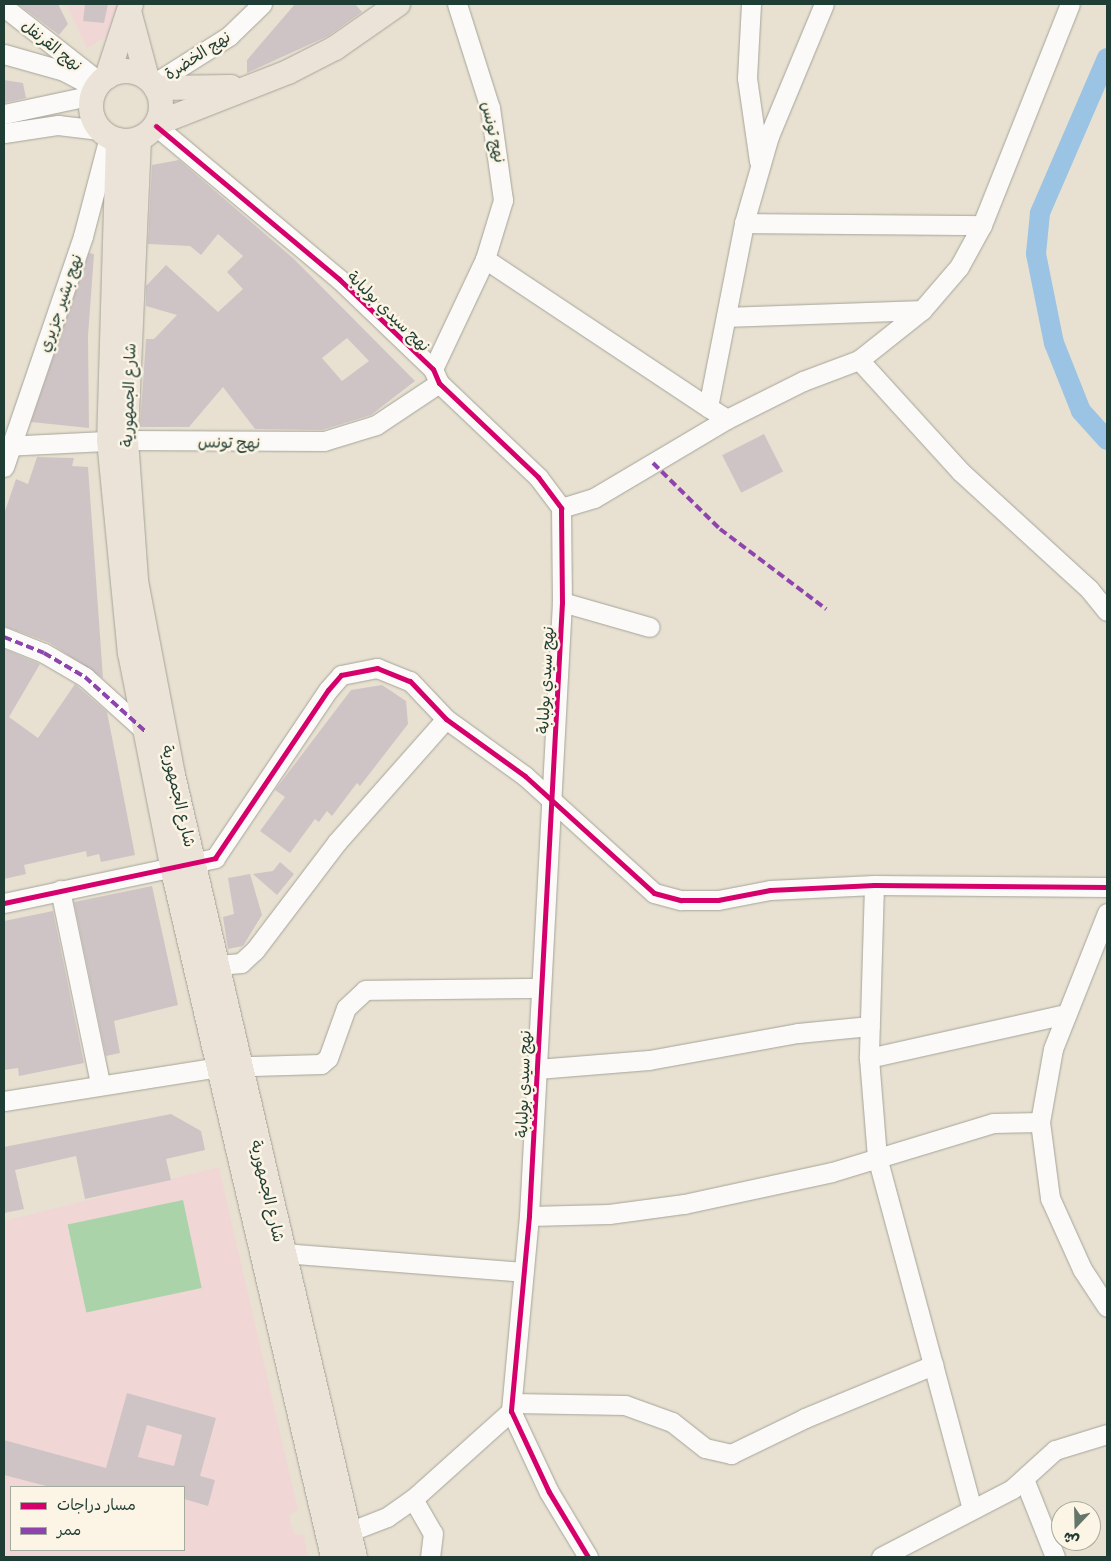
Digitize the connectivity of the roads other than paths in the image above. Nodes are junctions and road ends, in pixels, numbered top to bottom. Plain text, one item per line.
1 (262, 4) edge
2 (398, 4) edge
3 (457, 4) edge
4 (751, 4) edge
5 (824, 4) edge
6 (1070, 4) edge
7 (4, 7) edge
8 (130, 10) edge
9 (4, 54) edge
10 (152, 83) junction
11 (100, 86) junction
12 (245, 87) junction
13 (4, 114) edge
14 (130, 132) junction
15 (4, 134) edge
16 (759, 165) junction
17 (744, 223) junction
18 (982, 225) junction
19 (485, 259) junction
20 (922, 310) junction
21 (726, 317) junction
22 (859, 360) junction
23 (436, 376) junction
24 (708, 407) junction
25 (726, 419) junction
26 (117, 440) junction
27 (8, 444) edge
28 (4, 467) edge
29 (561, 508) junction
30 (562, 602) junction
31 (1107, 611) edge
32 (650, 627) dead end
33 (4, 637) edge
34 (446, 719) junction
35 (145, 732) junction
36 (550, 798) junction
37 (195, 863) junction
38 (172, 866) junction
39 (874, 885) junction
40 (1107, 887) edge
41 (60, 890) junction
42 (4, 903) edge
43 (1107, 913) edge
44 (218, 965) junction
45 (539, 988) junction
46 (1066, 1014) junction
47 (870, 1026) junction
48 (869, 1058) junction
49 (229, 1066) junction
50 (537, 1070) junction
51 (100, 1084) junction
52 (4, 1101) edge
53 (1040, 1122) junction
54 (877, 1157) junction
55 (529, 1216) junction
56 (283, 1253) junction
57 (523, 1272) junction
58 (1107, 1307) edge
59 (933, 1365) junction
60 (512, 1407) junction
61 (1107, 1434) edge
62 (1024, 1479) junction
63 (413, 1498) junction
64 (972, 1508) junction
65 (337, 1543) edge
66 (355, 1557) edge
67 (430, 1557) edge
68 (588, 1557) edge
69 (881, 1557) edge
70 (1055, 1557) edge

1 - 10 street, نهج الخضرة
2 - 12 main road
3 - 19 street, نهج تونس
4 - 16 street
5 - 16 street
6 - 18 street
7 - 11 street, نهج القرنفل
8 - 10 main road
8 - 11 main road
9 - 11 street
10 - 11 main road
10 - 12 main road
10 - 14 main road
11 - 13 street
11 - 14 main road
12 - 14 main road
14 - 15 street
14 - 23 street, نهج سيدي بولبابة
14 - 26 main road, شارع الجمهورية
14 - 27 street, نهج بشير جزيري
16 - 17 street
17 - 18 street
17 - 21 street
18 - 20 street
19 - 23 street, نهج تونس
19 - 24 street
20 - 21 street
20 - 22 street
21 - 24 street
22 - 25 street
22 - 31 street
23 - 26 street, نهج تونس
23 - 29 street, نهج سيدي بولبابة
24 - 25 street
25 - 29 street
26 - 27 street, نهج تونس
26 - 35 main road, شارع الجمهورية
26 - 37 main road, شارع الجمهورية
27 - 28 street, نهج بشير جزيري
29 - 30 street, نهج سيدي بولبابة
30 - 32 street
30 - 36 street, نهج سيدي بولبابة
33 - 35 street
34 - 36 street
34 - 37 street
34 - 44 street
35 - 38 main road, شارع الجمهورية
36 - 39 street
36 - 45 street, نهج سيدي بولبابة
37 - 38 street
37 - 44 main road, شارع الجمهورية
38 - 41 street
38 - 49 main road, شارع الجمهورية
39 - 40 street
39 - 47 street
41 - 42 street
41 - 51 street
43 - 46 street
44 - 49 main road, شارع الجمهورية
45 - 49 street
45 - 50 street, نهج سيدي بولبابة
46 - 48 street
46 - 53 street
47 - 48 street
47 - 50 street
48 - 54 street
49 - 51 street
49 - 56 main road, شارع الجمهورية
49 - 65 main road, شارع الجمهورية
50 - 55 street, نهج سيدي بولبابة
51 - 52 street
53 - 54 street
53 - 58 street
54 - 55 street
54 - 59 street
55 - 57 street, نهج سيدي بولبابة
56 - 57 street
56 - 65 main road, شارع الجمهورية
57 - 60 street, نهج سيدي بولبابة
59 - 60 street
59 - 64 street
60 - 63 street
60 - 68 street
61 - 62 street
62 - 64 street
62 - 70 street
63 - 65 street
63 - 67 street
64 - 69 street
65 - 66 main road, شارع الجمهورية

